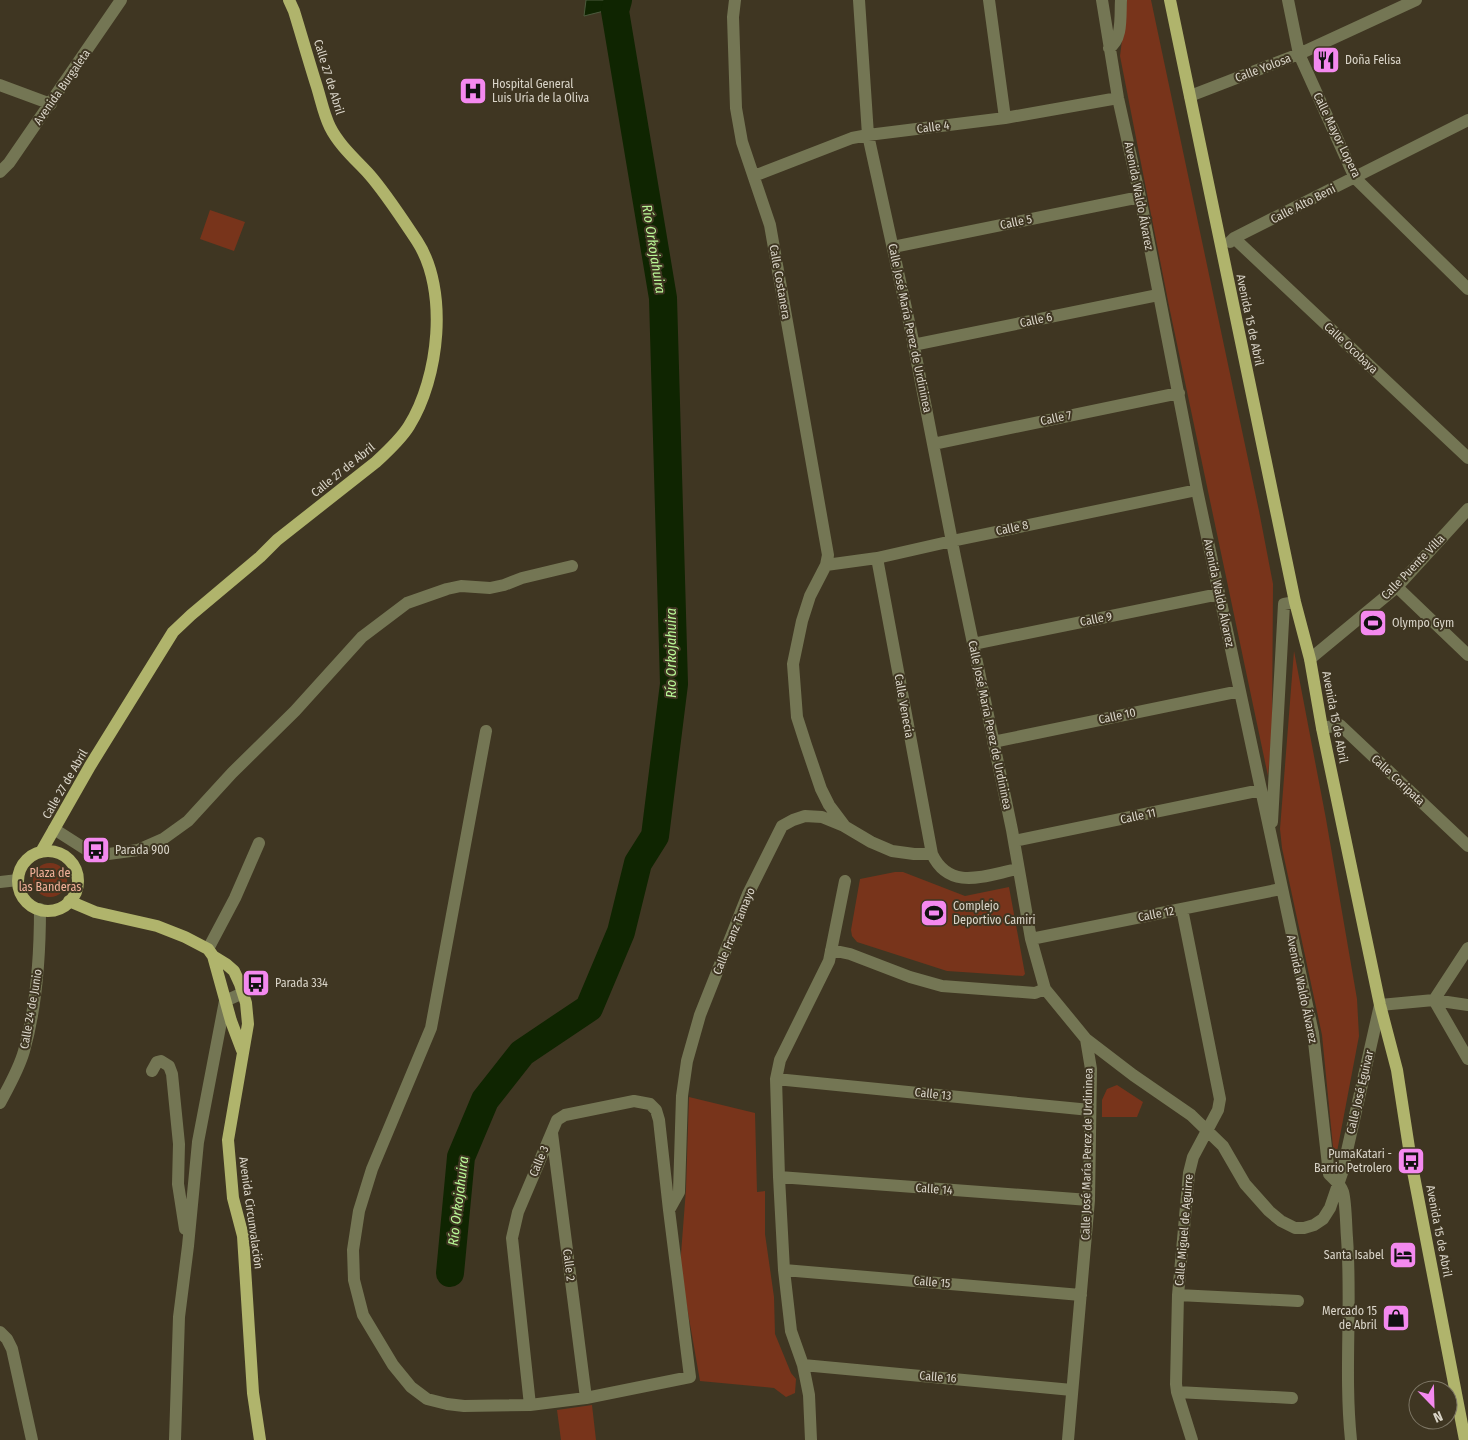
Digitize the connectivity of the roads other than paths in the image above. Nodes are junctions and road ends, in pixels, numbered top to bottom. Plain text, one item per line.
1 (121, 0) edge
2 (289, 0) edge
3 (734, 0) edge
4 (859, 0) edge
5 (989, 0) edge
6 (1102, 0) edge
7 (1121, 0) edge
8 (1170, 0) edge
9 (1288, 0) edge
10 (1416, 0) edge
11 (1109, 48) junction
12 (1299, 54) junction
13 (0, 85) edge
14 (1190, 96) junction
15 (1118, 98) junction
16 (51, 104) junction
17 (1005, 118) junction
18 (1468, 120) edge
19 (868, 135) junction
20 (0, 172) edge
21 (754, 176) junction
22 (1355, 178) junction
23 (1140, 197) junction
24 (1234, 238) junction
25 (893, 247) junction
26 (1221, 250) junction
27 (1468, 288) edge
28 (1158, 295) junction
29 (913, 345) junction
30 (1179, 393) junction
31 (933, 444) junction
32 (1468, 458) edge
33 (1198, 490) junction
34 (1468, 509) edge
35 (952, 541) junction
36 (877, 558) junction
37 (826, 565) junction
38 (572, 566) dead end
39 (1397, 587) junction
40 (1219, 594) junction
41 (1295, 602) junction
42 (973, 644) junction
43 (1468, 654) edge
44 (1310, 659) junction
45 (1240, 691) junction
46 (1322, 728) junction
47 (486, 732) dead end
48 (993, 742) junction
49 (1261, 790) junction
50 (844, 826) junction
51 (54, 829) junction
52 (1271, 840) junction
53 (1014, 841) junction
54 (259, 843) dead end
55 (1468, 846) edge
56 (42, 852) junction
57 (932, 854) junction
58 (1018, 869) junction
59 (18, 880) junction
60 (845, 881) dead end
61 (0, 882) edge
62 (1281, 888) junction
63 (69, 901) junction
64 (40, 909) junction
65 (1182, 909) junction
66 (1031, 939) junction
67 (1468, 948) edge
68 (831, 950) junction
69 (211, 952) junction
70 (1045, 989) junction
71 (243, 993) junction
72 (1434, 1000) junction
73 (225, 1001) junction
74 (1380, 1005) junction
75 (1468, 1005) edge
76 (1086, 1039) junction
77 (242, 1050) junction
78 (1468, 1059) edge
79 (152, 1071) dead end
80 (776, 1079) junction
81 (0, 1103) edge
82 (1090, 1110) junction
83 (1208, 1130) junction
84 (552, 1133) junction
85 (779, 1177) junction
86 (1337, 1183) junction
87 (1089, 1200) junction
88 (669, 1210) junction
89 (188, 1246) junction
90 (784, 1270) junction
91 (1081, 1295) junction
92 (1178, 1295) junction
93 (1298, 1301) dead end
94 (0, 1332) edge
95 (803, 1365) junction
96 (1072, 1390) junction
97 (1177, 1392) junction
98 (586, 1398) junction
99 (1292, 1398) dead end
100 (530, 1405) junction
101 (32, 1440) edge
102 (175, 1440) edge
103 (260, 1440) edge
104 (811, 1440) edge
105 (1068, 1440) edge
106 (1192, 1440) edge
107 (1351, 1440) edge
108 (1465, 1440) edge

1 - 16 street, Avenida Burgaleta
2 - 51 main road, Calle 27 de Abril
3 - 21 street, Calle Costanera
4 - 19 street, Calle José María Perez de Urdininea
5 - 17 street
6 - 11 street, Avenida Waldo Álvarez
7 - 11 street
8 - 14 main road, Avenida 15 de Abril
9 - 12 street, Calle Mayor Lopera
10 - 12 street, Calle Yolosa
11 - 15 street, Avenida Waldo Álvarez
12 - 14 street, Calle Yolosa
12 - 22 street, Calle Mayor Lopera
13 - 16 street
14 - 26 main road, Avenida 15 de Abril
15 - 17 street, Calle 4
15 - 23 street, Avenida Waldo Álvarez
16 - 20 street, Avenida Burgaleta
17 - 19 street, Calle 4
18 - 22 street, Calle Alto Beni
19 - 21 street, Calle 4
19 - 25 street, Calle José María Perez de Urdininea
21 - 37 street, Calle Costanera
22 - 24 street, Calle Alto Beni
22 - 27 street, Calle Mayor Lopera
23 - 25 street, Calle 5
23 - 28 street, Avenida Waldo Álvarez
24 - 26 street, Calle Alto Beni
24 - 32 street, Calle Ocobaya
25 - 29 street, Calle José María Perez de Urdininea
26 - 41 main road, Avenida 15 de Abril
28 - 29 street, Calle 6
28 - 30 street, Avenida Waldo Álvarez
29 - 31 street, Calle José María Perez de Urdininea
30 - 31 street, Calle 7
30 - 33 street, Avenida Waldo Álvarez
31 - 35 street, Calle José María Perez de Urdininea
33 - 35 street, Calle 8
33 - 40 street, Avenida Waldo Álvarez
34 - 39 street, Calle Puente Villa
35 - 36 street, Calle 8
35 - 42 street, Calle José María Perez de Urdininea
36 - 37 street, Calle 8
36 - 57 street, Calle Venecia
37 - 50 street
38 - 51 street
39 - 43 street
39 - 44 street, Calle Puente Villa
40 - 42 street, Calle 9
40 - 45 street, Avenida Waldo Álvarez
41 - 44 main road, Avenida 15 de Abril
41 - 52 street
42 - 48 street, Calle José María Perez de Urdininea
44 - 46 main road, Avenida 15 de Abril
45 - 48 street, Calle 10
45 - 49 street, Avenida Waldo Álvarez
46 - 55 street, Calle Coripata
46 - 74 main road, Avenida 15 de Abril
47 - 100 street
48 - 53 street, Calle José María Perez de Urdininea
49 - 52 street, Avenida Waldo Álvarez
49 - 53 street, Calle 11
50 - 57 street, Calle Franz Tamayo
50 - 88 street, Calle Franz Tamayo
51 - 56 main road, Calle 27 de Abril
52 - 62 street, Avenida Waldo Álvarez
53 - 58 street, Calle José María Perez de Urdininea
54 - 69 street
56 - 59 main road
56 - 63 main road
57 - 58 street
58 - 66 street, Calle José María Perez de Urdininea
59 - 61 street
59 - 64 main road
60 - 68 street
62 - 65 street, Calle 12
62 - 86 street, Avenida Waldo Álvarez
63 - 64 main road
63 - 69 main road, Avenida Circunvalación
64 - 81 street, Calle 24 de Junio
65 - 66 street, Calle 12
65 - 83 street, Calle Miguel de Aguirre
66 - 70 street, Calle José María Perez de Urdininea
67 - 72 street
68 - 70 street
68 - 80 street
69 - 71 main road, Avenida Circunvalación
69 - 73 main road, Avenida Circunvalación
70 - 76 street, Calle José María Perez de Urdininea
71 - 73 street
71 - 77 main road, Avenida Circunvalación
72 - 74 street
72 - 75 street
72 - 78 street
73 - 77 main road, Avenida Circunvalación
73 - 89 street
74 - 86 street, Calle José Eguivar
74 - 108 main road, Avenida 15 de Abril
76 - 82 street, Calle José María Perez de Urdininea
76 - 83 street, Calle José Eguivar
77 - 103 main road, Avenida Circunvalación
79 - 89 street
80 - 82 street, Calle 13
80 - 85 street
82 - 87 street, Calle José María Perez de Urdininea
83 - 86 street, Calle José Eguivar
83 - 92 street, Calle Miguel de Aguirre
84 - 88 street, Calle 3
84 - 98 street, Calle 2
84 - 100 street, Calle 3
85 - 87 street, Calle 14
85 - 90 street
86 - 107 street, Avenida Waldo Álvarez
87 - 91 street, Calle José María Perez de Urdininea
88 - 98 street
89 - 102 street
90 - 91 street, Calle 15
90 - 95 street
91 - 96 street, Calle José María Perez de Urdininea
92 - 93 street
92 - 97 street, Calle Miguel de Aguirre
94 - 101 street
95 - 96 street, Calle 16
95 - 104 street
96 - 105 street, Calle José María Perez de Urdininea
97 - 99 street
97 - 106 street, Calle Miguel de Aguirre
98 - 100 street

